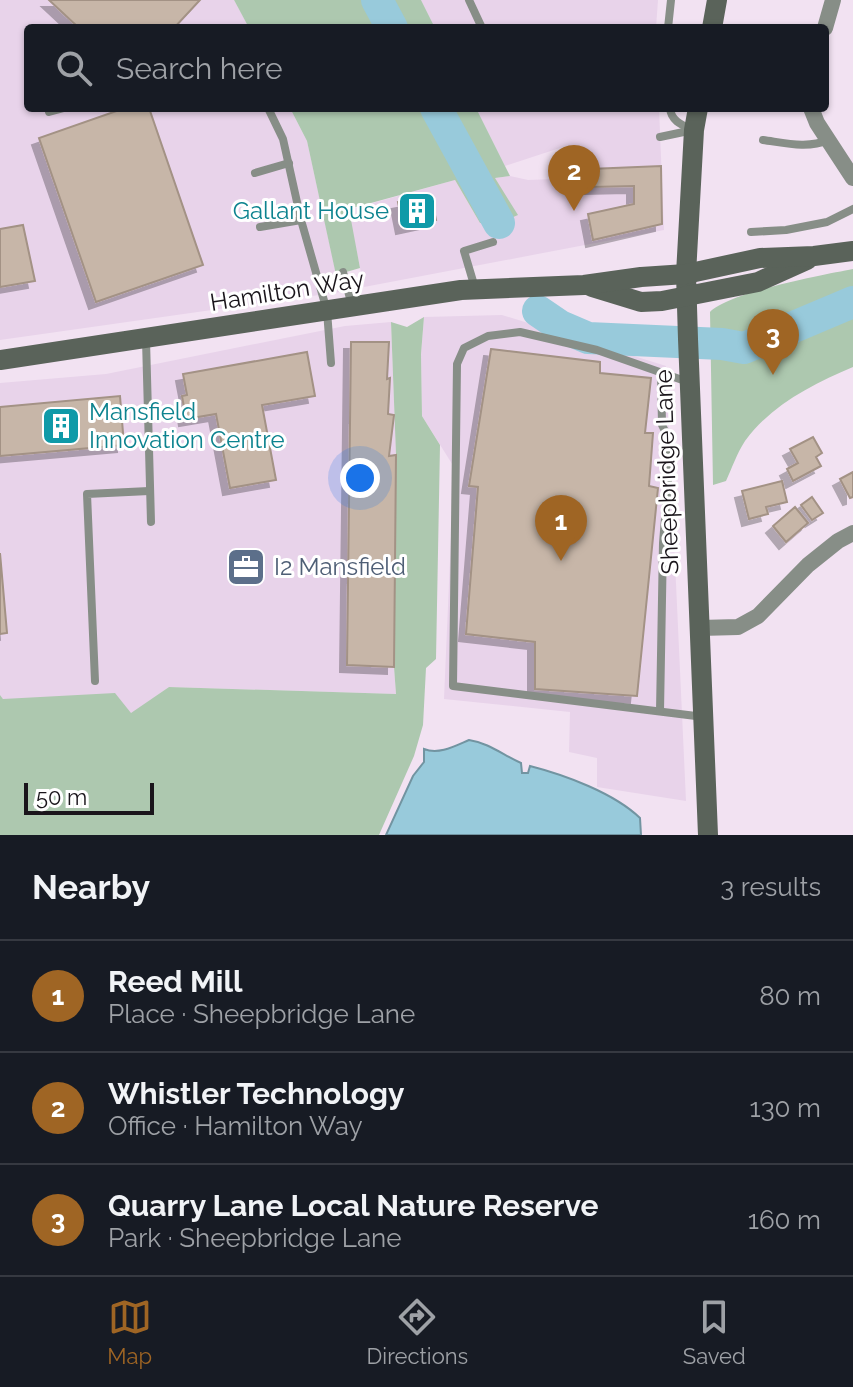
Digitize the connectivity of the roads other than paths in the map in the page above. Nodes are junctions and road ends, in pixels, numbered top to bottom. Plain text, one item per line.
1 (469, 0) edge
2 (671, 0) edge
3 (717, 0) edge
4 (833, 0) edge
5 (480, 24) edge
6 (668, 24) edge
7 (713, 24) edge
8 (826, 24) edge
9 (270, 112) edge
10 (671, 112) edge
11 (697, 112) edge
12 (813, 112) edge
13 (694, 130) junction
14 (660, 137) dead end
15 (763, 140) dead end
16 (828, 140) junction
17 (289, 163) junction
18 (255, 173) dead end
19 (853, 178) edge
20 (853, 209) edge
21 (301, 220) junction
22 (260, 227) dead end
23 (751, 232) dead end
24 (493, 242) dead end
25 (853, 251) edge
26 (814, 256) junction
27 (343, 272) dead end
28 (686, 274) junction
29 (584, 285) junction
30 (476, 289) junction
31 (687, 297) junction
32 (352, 307) junction
33 (327, 311) junction
34 (146, 339) junction
35 (0, 360) edge
36 (331, 363) dead end
37 (661, 373) junction
38 (689, 383) junction
39 (149, 491) junction
40 (151, 522) dead end
41 (853, 533) edge
42 (700, 628) junction
43 (95, 681) dead end
44 (660, 711) junction
45 (704, 717) junction
46 (708, 835) edge

1 - 5 lane
2 - 6 lane
3 - 7 street
4 - 8 street
9 - 17 lane
10 - 13 lane
11 - 13 street, Sheepbridge Lane
12 - 16 street
13 - 14 lane
13 - 28 street, Sheepbridge Lane
15 - 16 lane
16 - 19 street
17 - 18 lane
17 - 21 lane
20 - 23 lane
21 - 22 lane
21 - 33 lane
24 - 30 lane
25 - 26 street
26 - 28 street, Hamilton Way
26 - 31 street, Hamilton Way
27 - 32 lane
28 - 29 street, Hamilton Way
28 - 31 street, Sheepbridge Lane
29 - 30 street, Hamilton Way
29 - 31 street, Hamilton Way
30 - 32 street, Hamilton Way
31 - 38 street, Sheepbridge Lane
32 - 33 street, Hamilton Way
33 - 34 street, Hamilton Way
33 - 36 lane
34 - 35 street, Hamilton Way
34 - 39 lane
37 - 38 lane
37 - 44 lane
37 - 44 lane
38 - 42 street, Sheepbridge Lane
39 - 40 lane
39 - 43 lane
41 - 42 street
42 - 45 street, Sheepbridge Lane
44 - 45 lane
45 - 46 street, Sheepbridge Lane

